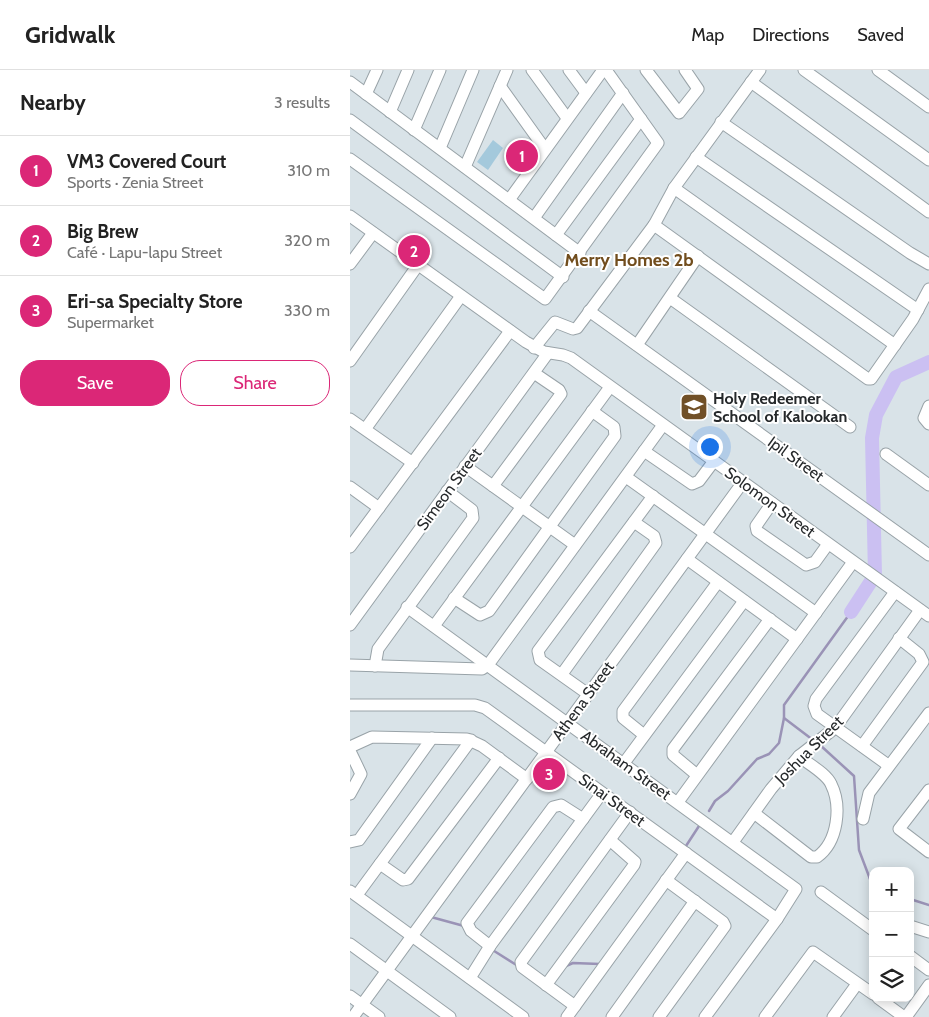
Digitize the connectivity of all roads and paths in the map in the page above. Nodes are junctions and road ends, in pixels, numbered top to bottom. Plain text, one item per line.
1 (376, 70) edge
2 (408, 70) edge
3 (440, 70) edge
4 (473, 70) edge
5 (507, 70) edge
6 (532, 70) edge
7 (569, 70) edge
8 (605, 70) edge
9 (646, 70) edge
10 (685, 70) edge
11 (760, 70) edge
12 (804, 70) edge
13 (878, 70) edge
14 (350, 82) edge
15 (752, 82) junction
16 (500, 86) junction
17 (586, 93) junction
18 (366, 94) junction
19 (623, 94) junction
20 (929, 106) edge
21 (390, 112) junction
22 (567, 118) junction
23 (641, 119) junction
24 (350, 120) edge
25 (721, 122) junction
26 (414, 130) junction
27 (440, 148) junction
28 (545, 150) junction
29 (696, 157) junction
30 (350, 159) edge
31 (929, 160) edge
32 (465, 167) junction
33 (674, 188) junction
34 (509, 200) junction
35 (929, 212) edge
36 (350, 216) edge
37 (534, 218) junction
38 (654, 225) junction
39 (373, 233) junction
40 (556, 235) junction
41 (580, 252) junction
42 (698, 256) junction
43 (350, 264) edge
44 (929, 264) edge
45 (418, 266) junction
46 (563, 277) junction
47 (929, 289) edge
48 (461, 296) junction
49 (670, 298) junction
50 (589, 310) junction
51 (918, 310) junction
52 (510, 331) junction
53 (637, 345) junction
54 (895, 345) junction
55 (534, 348) junction
56 (548, 353) junction
57 (350, 360) edge
58 (534, 373) junction
59 (610, 387) junction
60 (929, 406) edge
61 (592, 411) junction
62 (350, 419) edge
63 (926, 421) edge
64 (663, 425) junction
65 (850, 427) dead end
66 (366, 428) junction
67 (644, 451) junction
68 (886, 454) dead end
69 (714, 461) junction
70 (413, 462) junction
71 (465, 466) junction
72 (626, 477) junction
73 (743, 482) junction
74 (929, 484) edge
75 (493, 486) junction
76 (350, 487) edge
77 (447, 492) junction
78 (653, 496) junction
79 (772, 503) junction
80 (521, 506) junction
81 (379, 508) junction
82 (634, 522) junction
83 (550, 527) junction
84 (705, 534) junction
85 (828, 544) junction
86 (575, 545) junction
87 (350, 547) edge
88 (929, 556) edge
89 (687, 559) junction
90 (854, 562) junction
91 (718, 582) junction
92 (895, 592) junction
93 (454, 598) junction
94 (744, 601) junction
95 (407, 606) junction
96 (816, 613) junction
97 (924, 613) edge
98 (770, 619) junction
99 (350, 625) edge
100 (434, 626) junction
101 (899, 638) junction
102 (797, 639) junction
103 (488, 665) junction
104 (350, 666) edge
105 (375, 666) junction
106 (562, 674) junction
107 (588, 694) junction
108 (350, 704) edge
109 (929, 713) edge
110 (568, 722) junction
111 (835, 728) junction
112 (644, 735) junction
113 (432, 738) junction
114 (471, 740) junction
115 (862, 746) junction
116 (350, 747) edge
117 (350, 751) edge
118 (546, 752) junction
119 (798, 756) junction
120 (499, 758) junction
121 (624, 763) junction
122 (888, 765) junction
123 (698, 776) junction
124 (527, 779) junction
125 (929, 790) edge
126 (602, 793) junction
127 (350, 794) edge
128 (678, 802) junction
129 (630, 812) junction
130 (754, 813) junction
131 (583, 819) junction
132 (863, 819) dead end
133 (610, 840) junction
134 (350, 842) edge
135 (733, 842) junction
136 (929, 852) edge
137 (686, 853) junction
138 (380, 864) junction
139 (666, 880) junction
140 (820, 892) dead end
141 (353, 893) edge
142 (695, 901) junction
143 (777, 919) junction
144 (869, 927) edge
145 (914, 927) edge
146 (929, 932) edge
147 (412, 936) junction
148 (350, 944) edge
149 (490, 946) junction
150 (911, 957) edge
151 (929, 970) edge
152 (387, 971) junction
153 (470, 978) junction
154 (857, 984) junction
155 (546, 985) junction
156 (929, 985) edge
157 (869, 992) edge
158 (350, 996) edge
159 (884, 1002) edge
160 (362, 1005) junction
161 (575, 1006) junction
162 (353, 1017) edge
163 (379, 1017) edge
164 (450, 1017) edge
165 (523, 1017) edge
166 (567, 1017) edge
167 (612, 1017) edge
168 (659, 1017) edge
169 (705, 1017) edge
170 (765, 1017) edge
171 (833, 1017) edge
172 (905, 1017) edge

1 - 18 street
2 - 21 street
3 - 26 street
4 - 27 street
5 - 16 street
6 - 22 street
7 - 17 street
8 - 17 street
8 - 19 street
9 - 10 street
11 - 15 street
12 - 31 street
13 - 20 street
14 - 18 street
15 - 25 street
15 - 35 street
16 - 28 street
16 - 32 street
17 - 22 street
18 - 21 street
19 - 23 street
19 - 37 street
21 - 26 street
22 - 28 street
23 - 40 street
23 - 41 street
24 - 46 street
25 - 29 street
25 - 44 street
26 - 27 street
27 - 32 street
28 - 34 street
29 - 33 street
29 - 51 street
30 - 46 street
32 - 34 street
33 - 38 street
33 - 54 street
34 - 37 street
36 - 39 street, Solomon Street
37 - 40 street
38 - 42 street
38 - 50 street
39 - 43 street
39 - 45 street, Solomon Street
40 - 41 street
41 - 46 street
42 - 49 street
42 - 54 street
45 - 48 street, Solomon Street
45 - 57 street
47 - 51 street
48 - 52 street, Solomon Street
48 - 66 street
49 - 53 street
49 - 65 street
50 - 53 street, Ipil Street
50 - 55 street
51 - 54 street
52 - 55 street, Solomon Street
52 - 70 street
53 - 88 street, Ipil Street
55 - 56 street, Solomon Street
56 - 58 street, Simeon Street
56 - 59 street, Solomon Street
58 - 71 street, Simeon Street
58 - 75 street
59 - 61 street
59 - 64 street, Solomon Street
60 - 63 street
61 - 80 street
61 - 83 street
62 - 66 street
64 - 67 street
64 - 69 street, Solomon Street
66 - 70 street
67 - 69 street
67 - 72 street
68 - 74 street
69 - 73 street, Solomon Street
70 - 81 street
71 - 75 street
71 - 77 street, Simeon Street
72 - 78 street
72 - 86 street
73 - 79 street, Solomon Street
73 - 84 street, Athena Street
75 - 80 street
76 - 81 street
77 - 95 street
77 - 99 street, Simeon Street
78 - 82 street
78 - 84 street
79 - 85 street, Solomon Street
79 - 85 street
80 - 83 street
80 - 93 street
81 - 87 street
82 - 106 street
82 - 106 street
83 - 86 street
83 - 93 street
84 - 89 street, Athena Street
84 - 96 street
85 - 90 street, Solomon Street
86 - 103 street
89 - 91 street
89 - 107 street, Athena Street
90 - 92 street, Solomon Street
90 - 96 street
91 - 94 street
91 - 112 street
92 - 97 street, Solomon Street
92 - 111 street
93 - 100 street
94 - 98 street
94 - 112 street
95 - 100 street, Abraham Street
95 - 105 street
96 - 102 street
97 - 101 street, Joshua Street
98 - 102 street
98 - 123 street
100 - 103 street, Abraham Street
101 - 111 street, Joshua Street
101 - 115 street
102 - 123 street
103 - 105 street
103 - 110 street, Abraham Street
104 - 105 street
106 - 107 street
107 - 110 street, Athena Street
108 - 118 street, Sinai Street
109 - 122 street
110 - 118 street, Athena Street
110 - 121 street, Abraham Street
111 - 115 street
111 - 119 street, Joshua Street
112 - 121 street
113 - 114 street
113 - 116 street
113 - 134 street
114 - 120 street
114 - 138 street
115 - 122 street
117 - 127 street
118 - 124 street, Athena Street
118 - 126 street, Sinai Street
119 - 130 street, Joshua Street
119 - 130 street
120 - 124 street
120 - 138 street
121 - 128 street, Abraham Street
122 - 132 street
123 - 128 street
124 - 147 street, Athena Street
125 - 136 street
126 - 129 street, Sinai Street
126 - 131 street
128 - 135 street, Abraham Street
129 - 133 street
129 - 137 street, Sinai Street
130 - 135 street, Joshua Street
131 - 149 street
131 - 149 street
133 - 155 street
133 - 155 street
135 - 143 street, Abraham Street
137 - 139 street
137 - 143 street, Sinai Street
138 - 141 street
139 - 142 street
139 - 161 street
140 - 144 street
141 - 147 street
142 - 167 street
142 - 168 street
143 - 169 street
145 - 146 street
147 - 152 street, Athena Street
147 - 153 street
148 - 152 street
149 - 153 street
150 - 151 street
152 - 160 street, Athena Street
152 - 164 street
153 - 165 street
154 - 157 street
154 - 170 street
154 - 171 street
155 - 161 street
156 - 172 street
158 - 160 street
159 - 172 street
160 - 162 street, Athena Street
160 - 163 street
161 - 166 street

